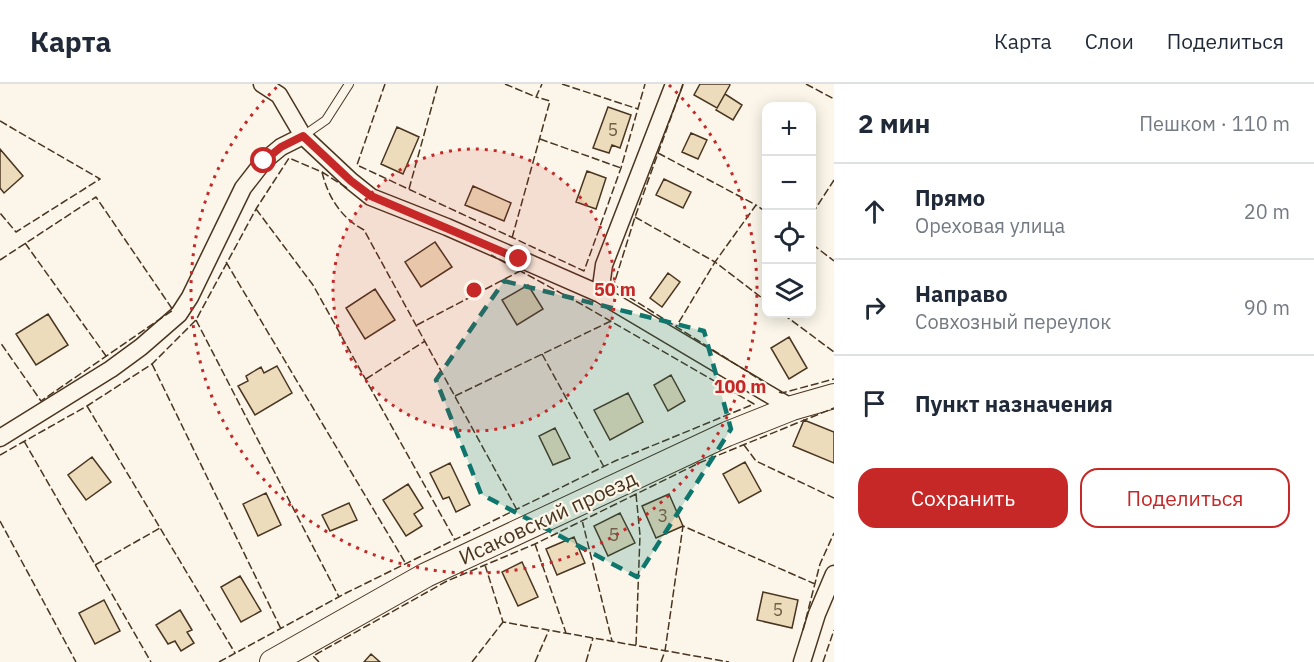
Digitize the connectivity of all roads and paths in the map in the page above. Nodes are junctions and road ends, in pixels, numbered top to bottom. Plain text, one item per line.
1 (262, 84) edge
2 (349, 84) edge
3 (674, 84) edge
4 (303, 136) junction
5 (600, 294) junction
6 (834, 396) edge
7 (792, 408) junction
8 (0, 438) edge
9 (834, 573) edge
10 (272, 662) edge
11 (802, 662) edge

1 - 4 street
2 - 4 lane
3 - 5 street
4 - 5 street
4 - 8 street
5 - 7 street
6 - 7 street, Исаковский проезд
7 - 10 street, Исаковский проезд
9 - 11 street

